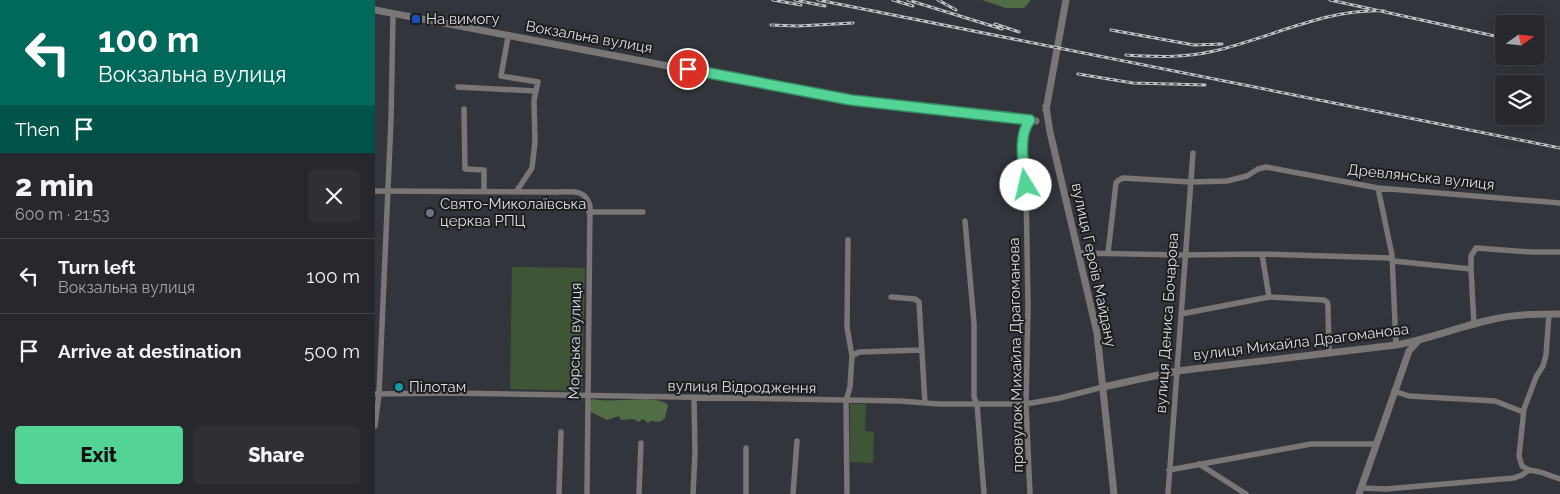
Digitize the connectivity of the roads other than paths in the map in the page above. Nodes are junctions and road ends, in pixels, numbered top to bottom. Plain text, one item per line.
1 (1066, 0) edge
2 (375, 10) edge
3 (393, 15) junction
4 (508, 36) junction
5 (501, 76) junction
6 (458, 87) dead end
7 (498, 89) junction
8 (536, 90) junction
9 (1046, 107) junction
10 (464, 110) dead end
11 (1033, 120) junction
12 (1050, 132) junction
13 (1193, 153) dead end
14 (1191, 182) junction
15 (1378, 188) junction
16 (375, 191) edge
17 (387, 192) junction
18 (484, 192) junction
19 (515, 192) junction
20 (1560, 203) edge
21 (589, 212) junction
22 (643, 212) dead end
23 (965, 221) dead end
24 (848, 240) dead end
25 (1560, 252) edge
26 (1079, 253) junction
27 (1107, 253) junction
28 (1262, 254) junction
29 (1184, 256) junction
30 (1393, 261) junction
31 (1471, 269) junction
32 (891, 297) dead end
33 (1269, 297) junction
34 (1181, 314) junction
35 (1549, 314) junction
36 (1560, 314) edge
37 (1474, 325) junction
38 (1417, 342) junction
39 (1396, 345) junction
40 (921, 350) junction
41 (1329, 353) junction
42 (852, 356) junction
43 (1177, 371) junction
44 (1103, 387) junction
45 (1395, 391) junction
46 (377, 394) edge
47 (587, 397) junction
48 (694, 398) junction
49 (846, 400) junction
50 (925, 403) junction
51 (977, 404) junction
52 (1026, 404) junction
53 (1523, 412) junction
54 (375, 426) edge
55 (561, 432) dead end
56 (797, 441) dead end
57 (641, 443) dead end
58 (1376, 444) junction
59 (746, 448) dead end
60 (1199, 464) junction
61 (1169, 470) junction
62 (1529, 470) junction
63 (1560, 479) edge
64 (1361, 491) edge
65 (559, 494) edge
66 (587, 494) edge
67 (639, 494) edge
68 (693, 494) edge
69 (746, 494) edge
70 (793, 494) edge
71 (847, 494) edge
72 (984, 494) edge
73 (1030, 494) edge
74 (1114, 494) edge
75 (1168, 494) edge
76 (1246, 494) edge

1 - 9 street
2 - 3 street, Вокзальна вулиця
3 - 4 street, Вокзальна вулиця
3 - 17 street
4 - 5 street
4 - 11 street, Вокзальна вулиця
5 - 7 street
5 - 8 street
6 - 7 street
7 - 8 street
8 - 19 street
9 - 11 street
9 - 12 street, вулиця Героїв Майдану
10 - 18 street
11 - 12 street
11 - 52 street, провулок Михайла Драгоманова
12 - 26 street, вулиця Героїв Майдану
13 - 14 street, вулиця Дениса Бочарова
14 - 15 street, Древлянська вулиця
14 - 27 street, Древлянська вулиця
14 - 29 street, вулиця Дениса Бочарова
15 - 20 street, Древлянська вулиця
15 - 30 street
16 - 17 street
17 - 18 street
17 - 46 street
18 - 19 street
19 - 21 street, Морська вулиця
21 - 22 street
21 - 47 street, Морська вулиця
23 - 51 street
24 - 42 street
25 - 31 street
26 - 27 street
26 - 44 street, вулиця Героїв Майдану
27 - 29 street
28 - 29 street
28 - 30 street
28 - 33 street
29 - 34 street, вулиця Дениса Бочарова
30 - 31 street
30 - 39 street
31 - 37 street
32 - 40 street
33 - 34 street
33 - 41 street
34 - 43 street, вулиця Дениса Бочарова
35 - 36 street, вулиця Михайла Драгоманова
35 - 37 street, вулиця Михайла Драгоманова
35 - 53 street
37 - 38 street, вулиця Михайла Драгоманова
38 - 39 street, вулиця Михайла Драгоманова
38 - 45 street
39 - 41 street, вулиця Михайла Драгоманова
40 - 42 street
40 - 50 street
41 - 43 street, вулиця Михайла Драгоманова
42 - 49 street
43 - 44 street, вулиця Михайла Драгоманова
43 - 61 street, вулиця Дениса Бочарова
44 - 52 street, вулиця Відродження
44 - 74 street, вулиця Героїв Майдану
45 - 53 street
45 - 58 street
46 - 47 street, вулиця Відродження
46 - 54 street
47 - 48 street, вулиця Відродження
47 - 66 street, Морська вулиця
48 - 49 street, вулиця Відродження
48 - 68 street
49 - 50 street, вулиця Відродження
49 - 71 street
50 - 51 street, вулиця Відродження
51 - 52 street, вулиця Відродження
51 - 72 street
52 - 73 street, провулок Михайла Драгоманова
53 - 62 street
55 - 65 street
56 - 70 street
57 - 67 street
58 - 60 street
58 - 64 street
59 - 69 street
60 - 61 street
60 - 76 street
61 - 75 street, вулиця Дениса Бочарова
62 - 63 street
62 - 64 street

